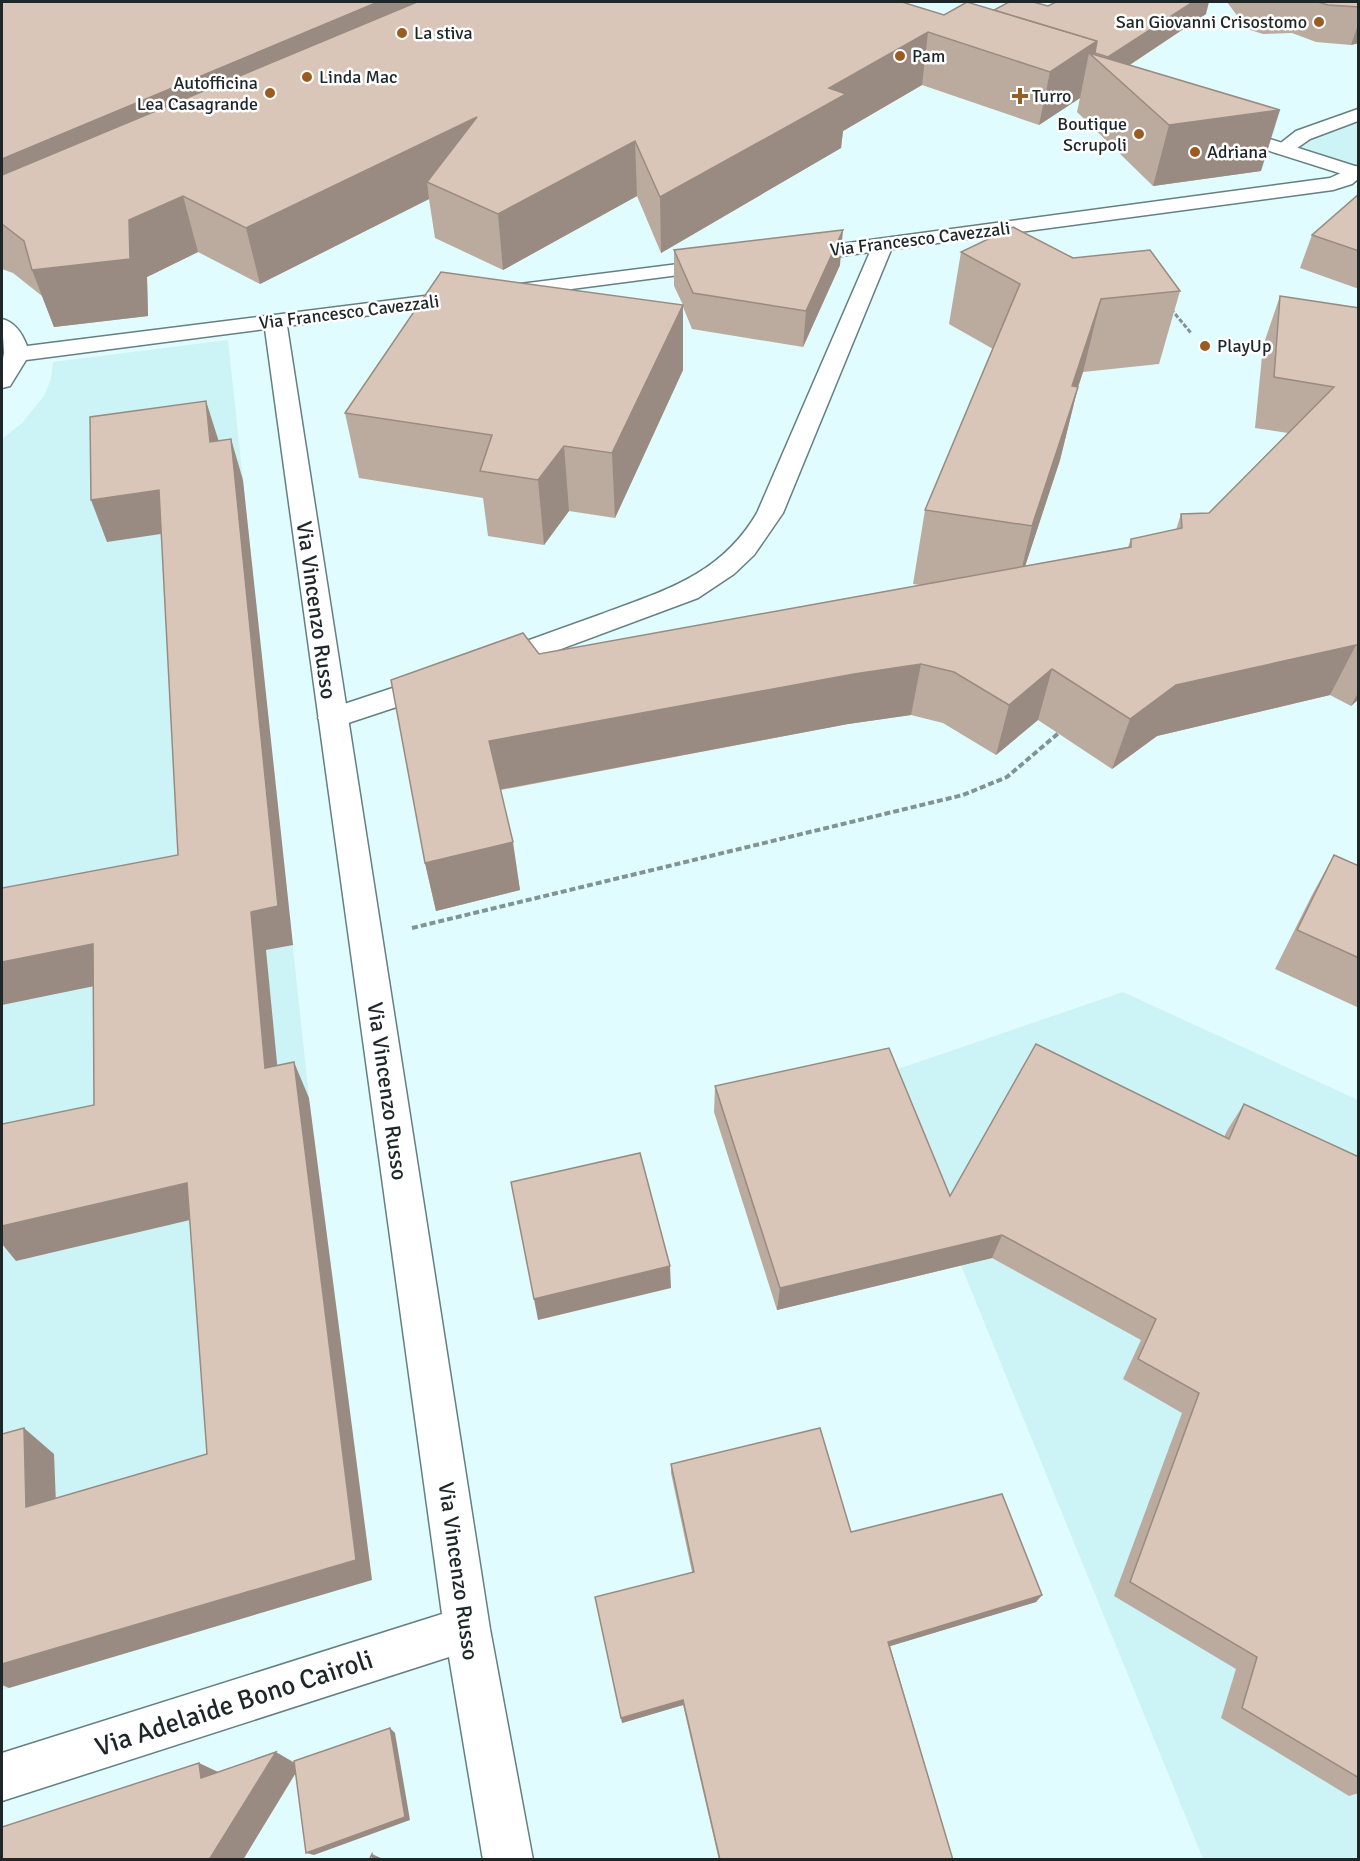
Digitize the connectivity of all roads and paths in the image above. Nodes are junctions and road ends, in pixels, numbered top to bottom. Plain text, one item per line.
1 (1359, 115) edge
2 (1213, 126) edge
3 (1283, 149) junction
4 (1357, 172) edge
5 (883, 245) junction
6 (779, 258) edge
7 (744, 262) edge
8 (1169, 306) edge
9 (275, 321) junction
10 (2, 326) edge
11 (1191, 333) dead end
12 (16, 354) junction
13 (2, 381) edge
14 (333, 718) junction
15 (1069, 724) edge
16 (366, 939) junction
17 (467, 1629) junction
18 (2, 1777) edge
19 (508, 1860) edge

1 - 3 street
2 - 3 street
3 - 4 street
4 - 5 street, Via Francesco Cavezzali
5 - 6 street, Via Francesco Cavezzali
5 - 14 street
7 - 9 street, Via Francesco Cavezzali
8 - 11 path
9 - 12 street, Via Francesco Cavezzali
9 - 14 street, Via Vincenzo Russo
10 - 12 street
12 - 13 street
14 - 16 street, Via Vincenzo Russo
15 - 16 path
16 - 17 street, Via Vincenzo Russo
17 - 18 street, Via Adelaide Bono Cairoli
17 - 19 street, Via Vincenzo Russo

